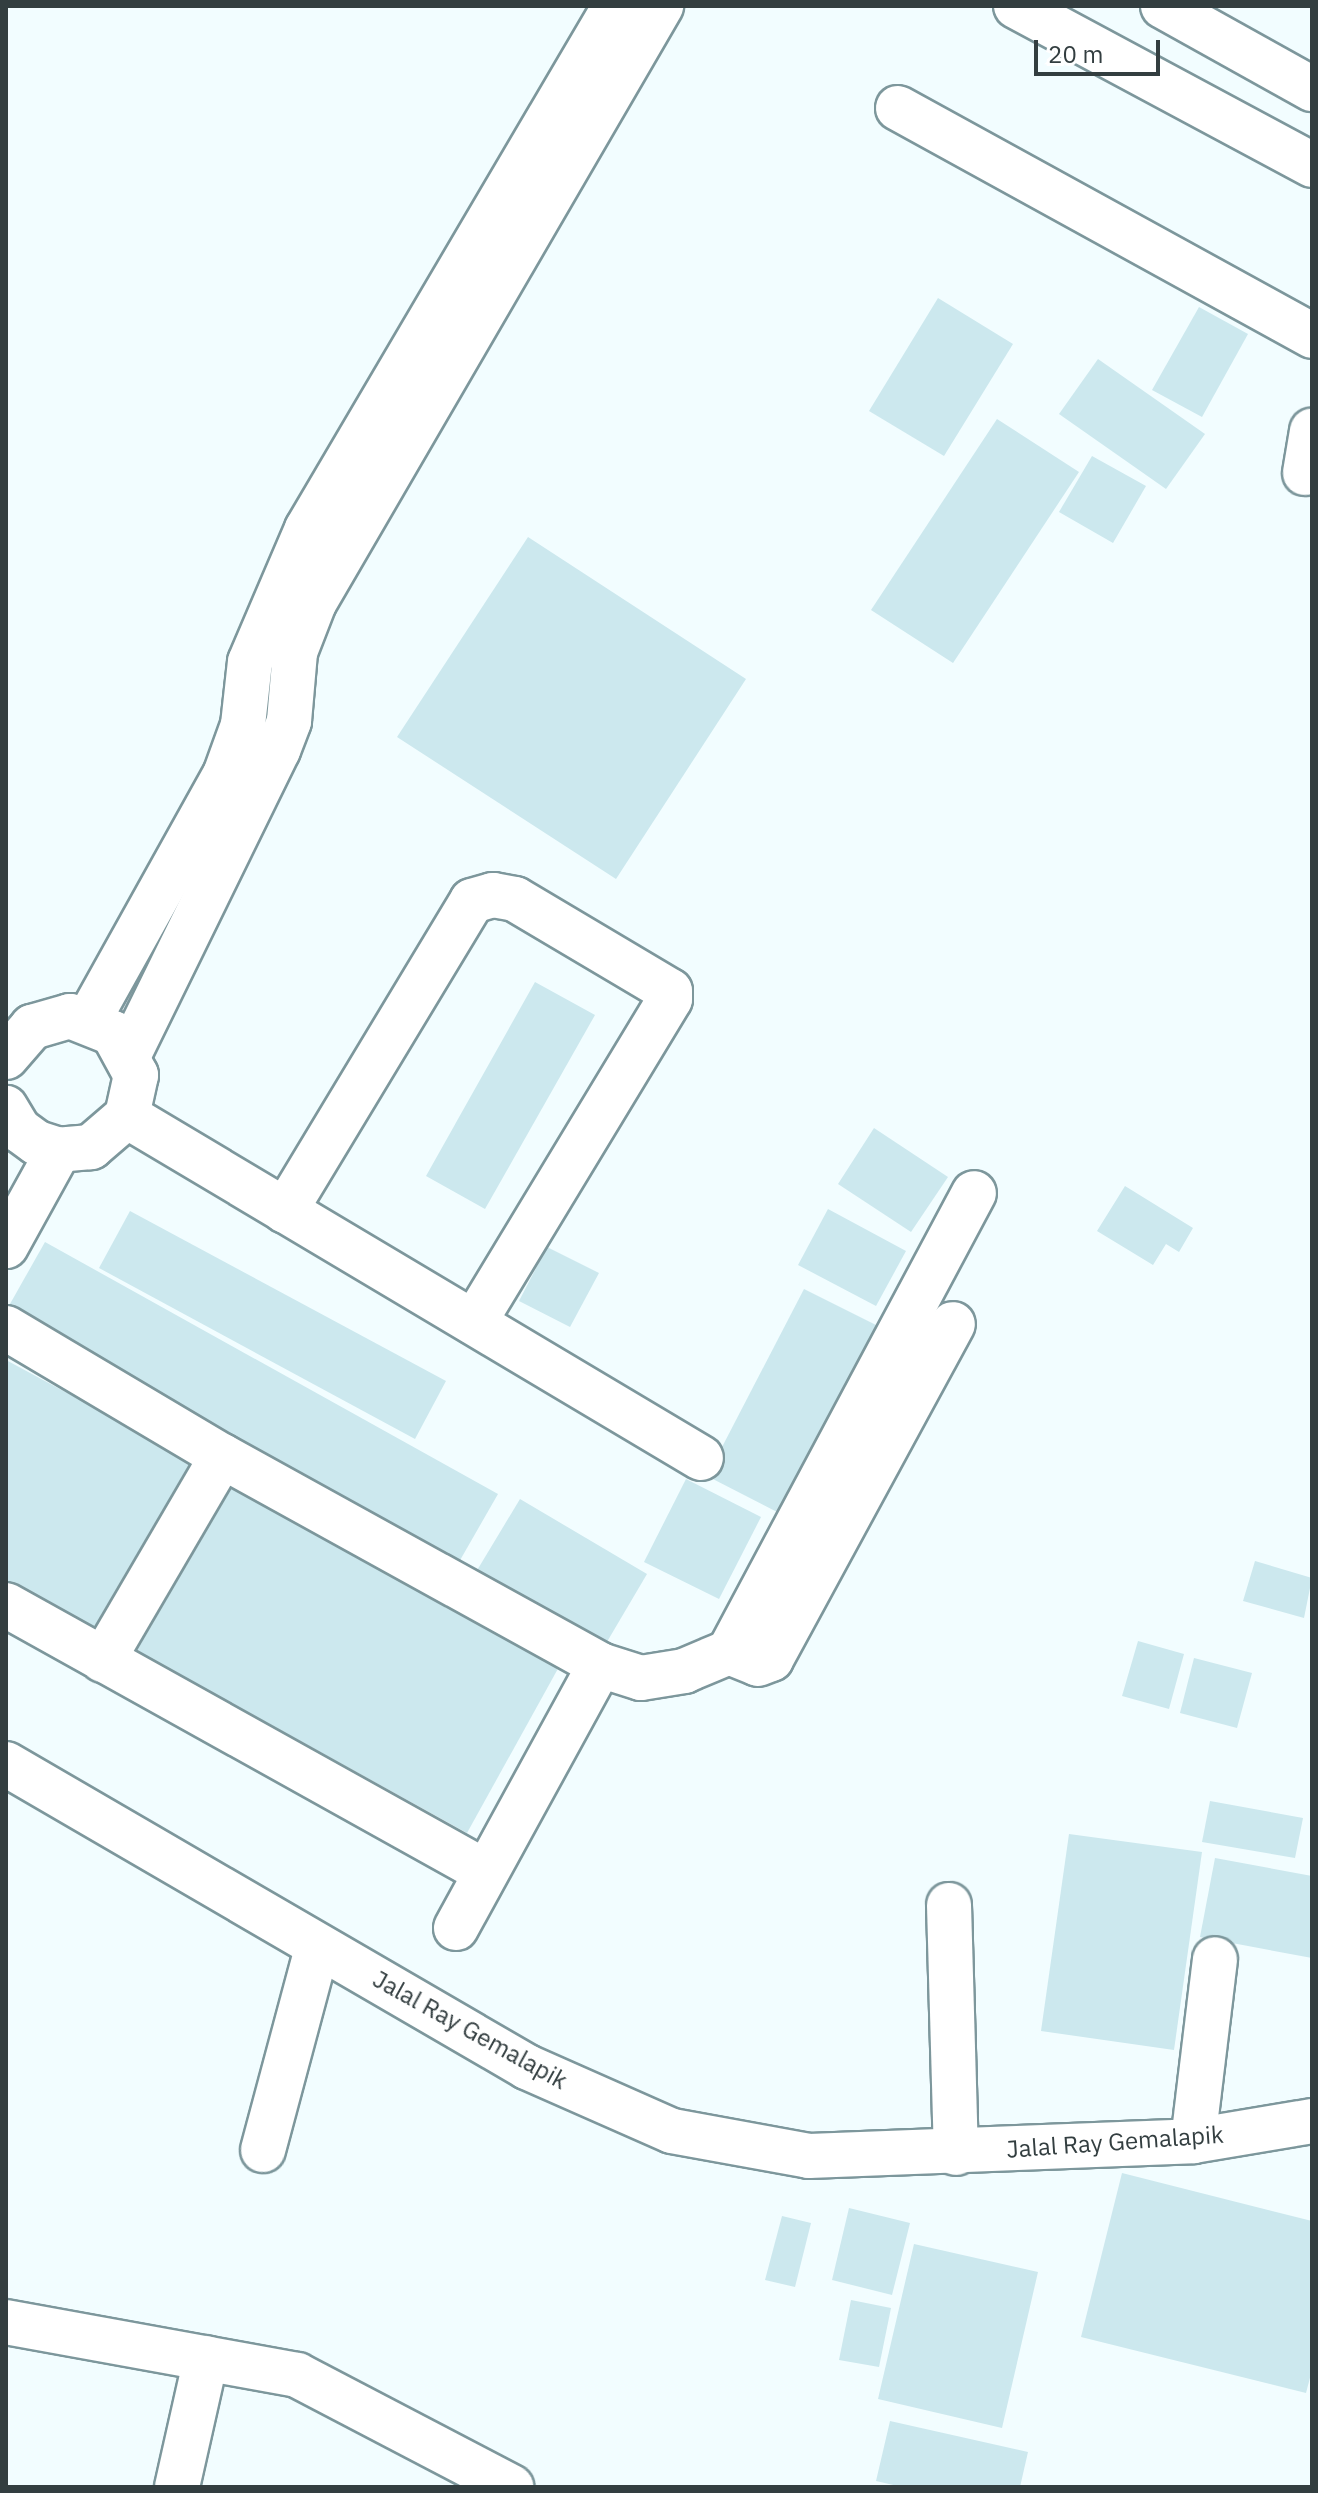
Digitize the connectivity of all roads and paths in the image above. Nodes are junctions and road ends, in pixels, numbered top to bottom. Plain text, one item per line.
1 (615, 6) edge
2 (661, 6) edge
3 (1016, 6) edge
4 (1163, 6) edge
5 (1312, 89) edge
6 (898, 108) dead end
7 (1312, 165) edge
8 (1312, 336) edge
9 (1312, 431) edge
10 (1305, 473) dead end
11 (245, 709) junction
12 (289, 721) junction
13 (89, 1019) junction
14 (129, 1054) junction
15 (6, 1057) edge
16 (127, 1116) junction
17 (10, 1130) edge
18 (59, 1150) junction
19 (974, 1193) dead end
20 (285, 1211) junction
21 (6, 1246) edge
22 (474, 1322) junction
23 (953, 1324) dead end
24 (6, 1328) edge
25 (222, 1456) junction
26 (701, 1458) dead end
27 (6, 1605) edge
28 (729, 1652) junction
29 (103, 1660) junction
30 (600, 1665) junction
31 (10, 1774) edge
32 (484, 1871) junction
33 (949, 1905) dead end
34 (456, 1928) dead end
35 (317, 1948) junction
36 (1215, 1959) dead end
37 (1312, 2121) edge
38 (1193, 2141) junction
39 (263, 2150) dead end
40 (956, 2153) junction
41 (6, 2322) edge
42 (206, 2358) junction
43 (177, 2487) edge
44 (511, 2487) edge

1 - 11 street
2 - 12 street
3 - 7 street
4 - 5 street
6 - 8 street
9 - 10 street
11 - 12 street
11 - 13 street
12 - 14 street
13 - 14 street
13 - 15 street
14 - 16 street
16 - 18 street
16 - 20 street
17 - 18 street
18 - 21 street
19 - 28 street
20 - 22 street
20 - 22 street
22 - 26 street
23 - 28 street
24 - 25 street
25 - 29 street
25 - 30 street
27 - 29 street
28 - 30 street
29 - 32 street
30 - 32 street
31 - 35 street, Jalal Ray Gemalapik
32 - 34 street
33 - 40 street
35 - 39 street
35 - 40 street, Jalal Ray Gemalapik
36 - 38 street
37 - 38 street, Jalal Ray Gemalapik
38 - 40 street, Jalal Ray Gemalapik
41 - 42 street
42 - 43 street
42 - 44 street

